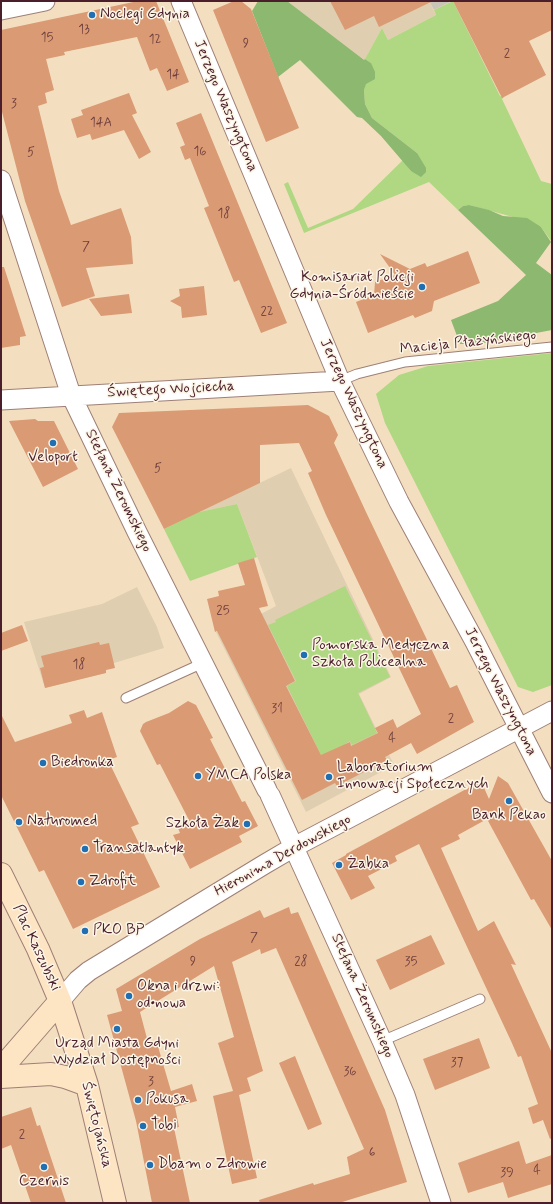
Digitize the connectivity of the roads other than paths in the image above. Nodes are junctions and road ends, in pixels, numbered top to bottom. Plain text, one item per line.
1 (45, 1) edge
2 (181, 1) edge
3 (7, 6) edge
4 (1, 180) edge
5 (552, 347) edge
6 (340, 381) junction
7 (71, 395) junction
8 (1, 400) edge
9 (203, 663) junction
10 (126, 698) dead end
11 (552, 711) edge
12 (518, 730) junction
13 (552, 793) edge
14 (294, 847) junction
15 (1, 874) edge
16 (480, 999) dead end
17 (60, 1001) junction
18 (382, 1041) junction
19 (1, 1069) edge
20 (1, 1077) edge
21 (87, 1085) junction
22 (115, 1203) edge
23 (441, 1203) edge

1 - 3 street
2 - 6 street, Jerzego Waszyngtona
4 - 7 street, Stefana Żeromskiego
5 - 6 lane, Macieja Płażyńskiego
6 - 7 street, Świętego Wojciecha
6 - 12 street, Jerzego Waszyngtona
7 - 8 street, Świętego Wojciecha
7 - 9 street, Stefana Żeromskiego
9 - 10 lane
9 - 14 street, Stefana Żeromskiego
11 - 12 street, Hieronima Derdowskiego
12 - 13 street, Jerzego Waszyngtona
12 - 14 street, Hieronima Derdowskiego
14 - 17 street, Hieronima Derdowskiego
14 - 18 street, Stefana Żeromskiego
15 - 17 street, Plac Kaszubski
16 - 18 lane
17 - 19 street
17 - 21 street, Świętojańska
18 - 23 street, Stefana Żeromskiego
20 - 21 street
21 - 22 street, Świętojańska

